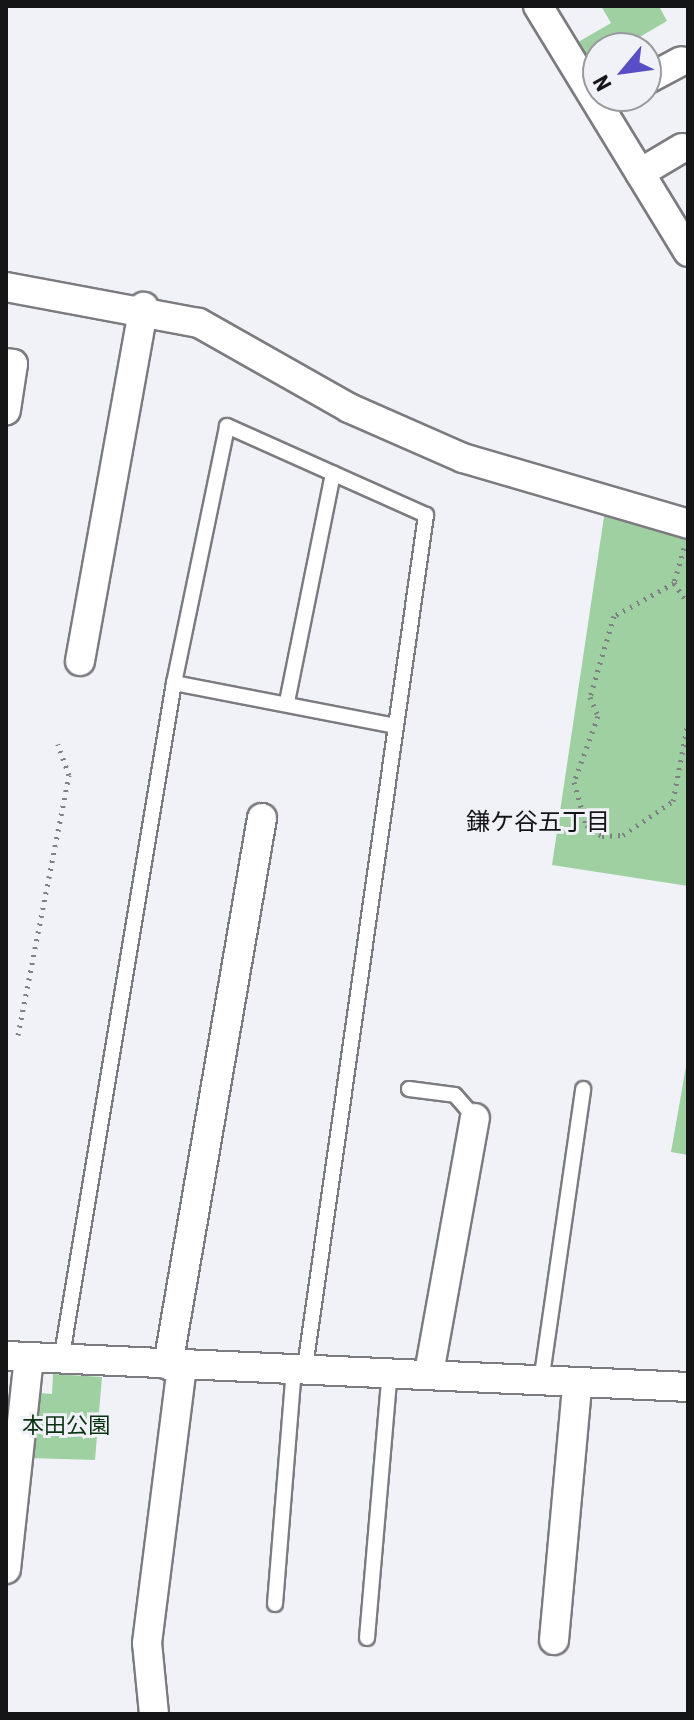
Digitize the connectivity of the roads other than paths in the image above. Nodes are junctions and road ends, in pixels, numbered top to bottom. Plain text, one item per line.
1 (549, 10) edge
2 (582, 61) edge
3 (681, 61) dead end
4 (662, 71) edge
5 (613, 112) edge
6 (682, 148) dead end
7 (640, 173) junction
8 (688, 252) edge
9 (6, 287) edge
10 (144, 307) junction
11 (6, 363) edge
12 (6, 410) edge
13 (333, 474) junction
14 (688, 524) edge
15 (80, 661) dead end
16 (174, 683) junction
17 (287, 702) junction
18 (396, 726) junction
19 (262, 818) dead end
20 (409, 1089) dead end
21 (583, 1089) dead end
22 (475, 1118) joint
23 (17, 1357) edge
24 (61, 1362) junction
25 (175, 1365) junction
26 (299, 1367) junction
27 (390, 1370) junction
28 (429, 1373) junction
29 (541, 1382) junction
30 (577, 1385) junction
31 (688, 1387) edge
32 (6, 1569) edge
33 (275, 1604) dead end
34 (367, 1638) dead end
35 (554, 1640) dead end
36 (154, 1714) edge

1 - 2 street
3 - 4 street
5 - 7 street
6 - 7 street
7 - 8 street
9 - 10 street
10 - 14 street
10 - 15 street
11 - 12 street
13 - 16 lane
13 - 17 lane
13 - 18 lane
16 - 17 lane
16 - 24 lane
17 - 18 lane
18 - 26 lane
19 - 25 street
20 - 22 lane
21 - 29 lane
22 - 28 street
23 - 24 street
23 - 32 street
24 - 25 street
25 - 26 street
25 - 36 street
26 - 27 street
26 - 33 lane
27 - 28 street
27 - 34 lane
28 - 29 street
29 - 30 street
30 - 31 street
30 - 35 street

